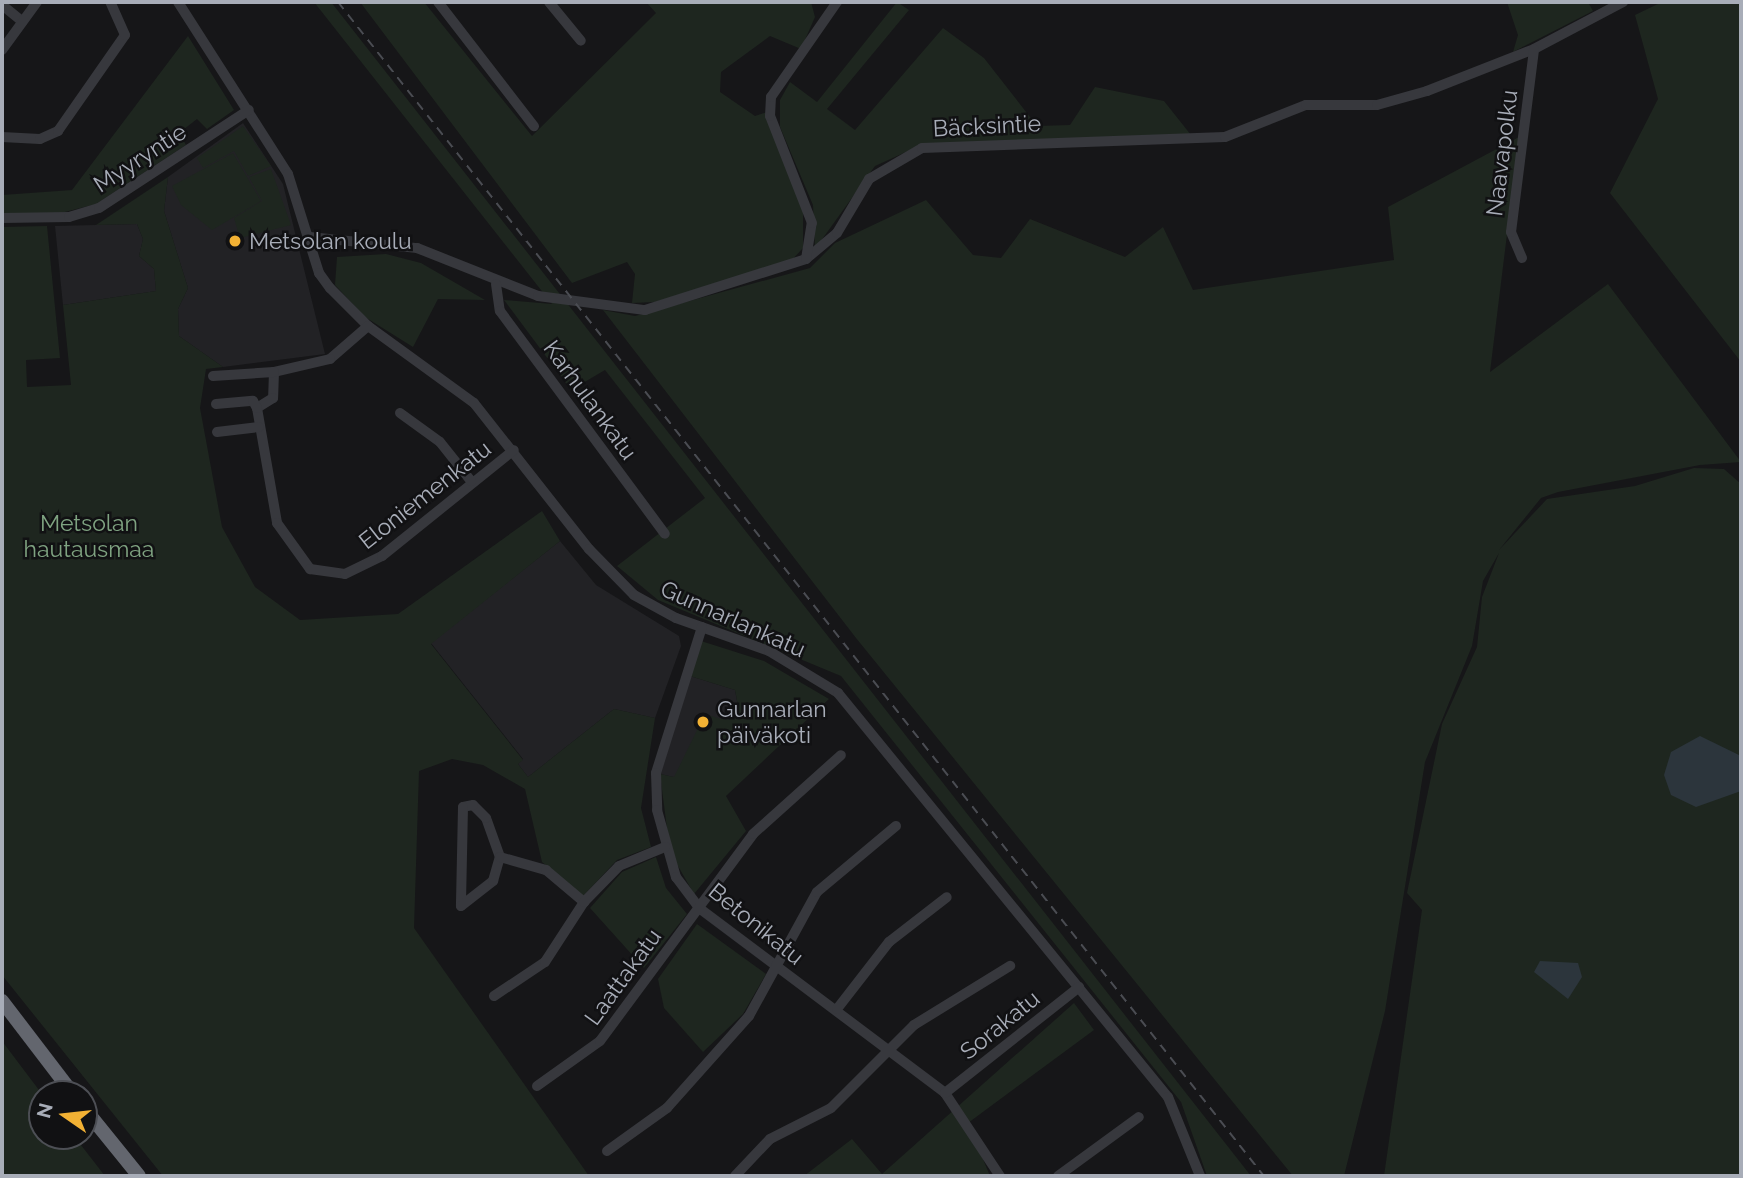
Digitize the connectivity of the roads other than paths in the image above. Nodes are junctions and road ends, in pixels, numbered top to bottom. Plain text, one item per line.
1 (37, 2) edge
2 (110, 2) edge
3 (178, 2) edge
4 (438, 2) edge
5 (549, 2) edge
6 (837, 2) edge
7 (1623, 2) edge
8 (2, 5) edge
9 (22, 21) junction
10 (581, 41) dead end
11 (1534, 49) junction
12 (2, 50) edge
13 (249, 110) junction
14 (534, 126) dead end
15 (2, 137) edge
16 (2, 218) edge
17 (310, 237) junction
18 (1522, 258) dead end
19 (806, 259) junction
20 (496, 284) junction
21 (368, 326) junction
22 (274, 372) junction
23 (214, 376) dead end
24 (216, 404) dead end
25 (257, 408) junction
26 (400, 413) dead end
27 (259, 427) junction
28 (218, 432) dead end
29 (514, 450) junction
30 (471, 481) junction
31 (665, 534) dead end
32 (702, 627) junction
33 (841, 755) dead end
34 (896, 825) dead end
35 (665, 847) junction
36 (500, 857) junction
37 (947, 897) dead end
38 (584, 902) junction
39 (699, 908) junction
40 (1010, 966) dead end
41 (775, 967) junction
42 (1079, 987) junction
43 (494, 996) dead end
44 (2, 1001) edge
45 (837, 1009) junction
46 (890, 1048) junction
47 (62, 1080) edge
48 (537, 1086) dead end
49 (945, 1093) junction
50 (1139, 1117) dead end
51 (98, 1125) edge
52 (607, 1152) dead end
53 (139, 1176) edge
54 (735, 1176) edge
55 (1000, 1176) edge
56 (1058, 1176) edge
57 (1200, 1176) edge

1 - 9 street
2 - 15 street
3 - 13 street, Gunnarlankatu
4 - 14 street
5 - 10 street
6 - 19 street
7 - 11 street, Bäcksintie
8 - 9 street
9 - 12 street
11 - 18 street, Naavapolku
11 - 19 street, Bäcksintie
13 - 16 street, Myyryntie
13 - 17 street, Gunnarlankatu
17 - 20 street, Bäcksintie
17 - 21 street, Gunnarlankatu
19 - 20 street, Bäcksintie
20 - 31 street, Karhulankatu
21 - 22 street
21 - 29 street, Gunnarlankatu
22 - 23 street
22 - 25 street
24 - 25 street
25 - 27 street, Eloniemenkatu
26 - 30 street
27 - 28 street
27 - 30 street, Eloniemenkatu
29 - 30 street, Eloniemenkatu
29 - 32 street, Gunnarlankatu
32 - 35 street, Betonikatu
32 - 42 street, Gunnarlankatu
33 - 39 street, Laattakatu
34 - 41 street
35 - 38 street
35 - 39 street, Betonikatu
36 - 36 street
36 - 38 street
37 - 45 street
38 - 43 street
39 - 41 street, Betonikatu
39 - 48 street, Laattakatu
40 - 46 street
41 - 45 street, Betonikatu
41 - 52 street
42 - 49 street, Sorakatu
42 - 57 street, Gunnarlankatu
44 - 47 highway
45 - 46 street, Betonikatu
46 - 49 street, Betonikatu
46 - 54 street
49 - 55 street, Betonikatu
50 - 56 street
51 - 53 highway

